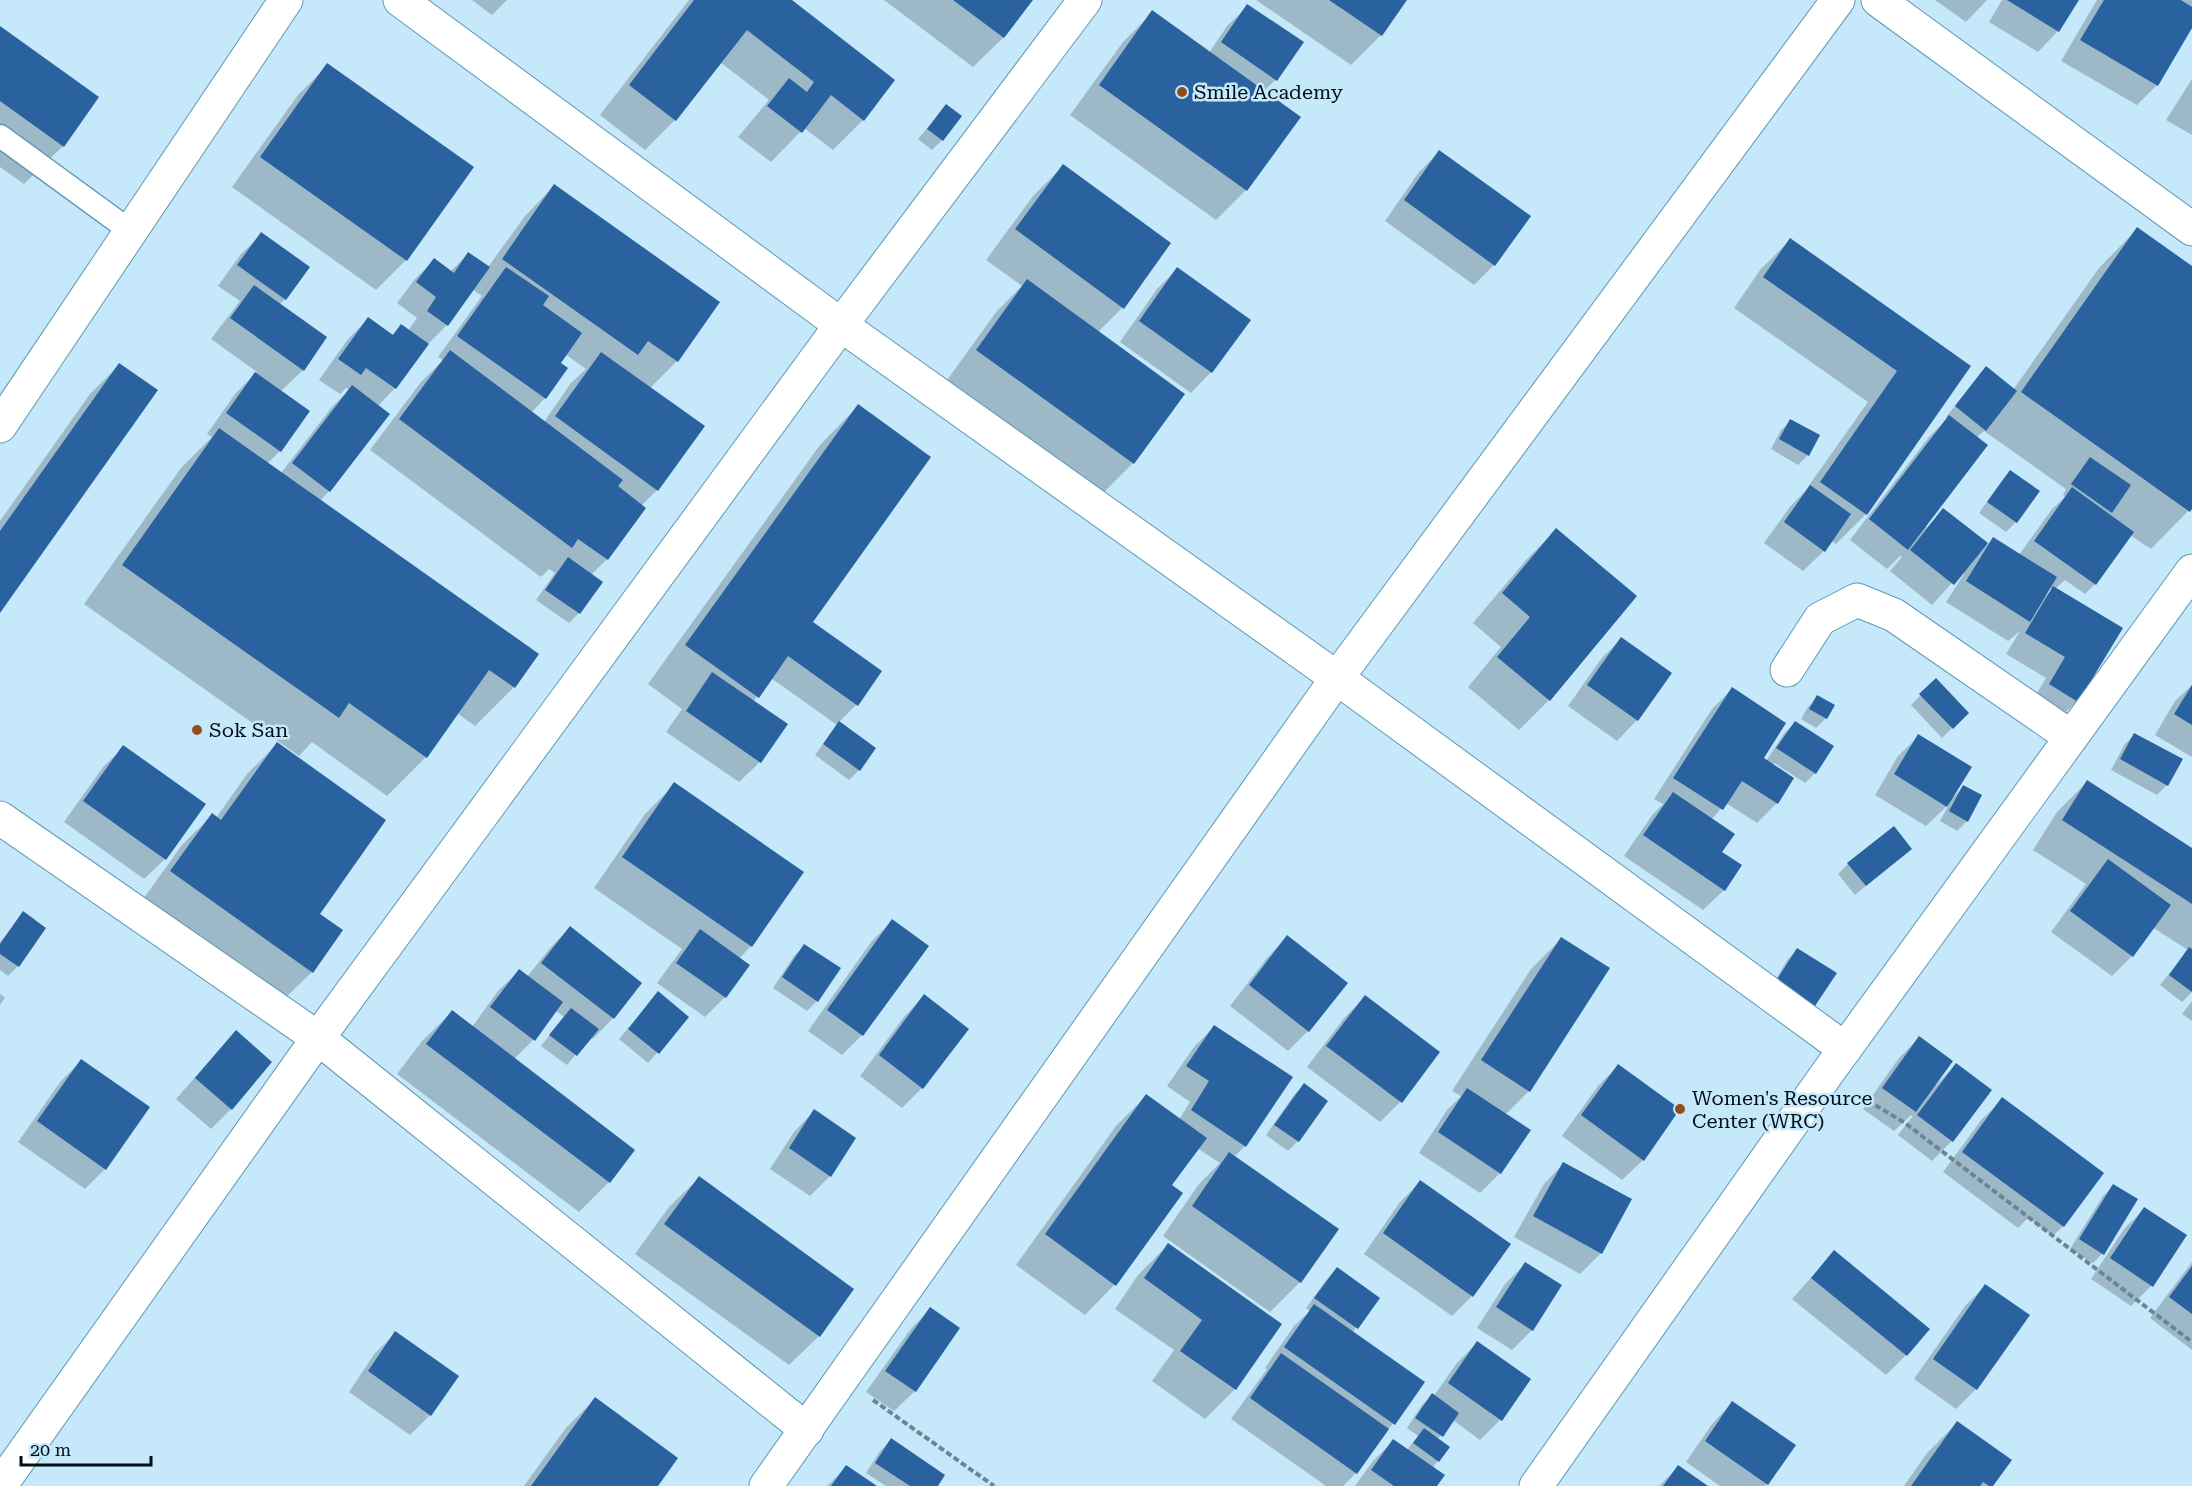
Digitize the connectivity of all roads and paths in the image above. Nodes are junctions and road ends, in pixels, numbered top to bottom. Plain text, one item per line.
1 (286, 0) edge
2 (400, 0) edge
3 (1085, 0) edge
4 (1838, 0) edge
5 (1878, 0) edge
6 (0, 136) edge
7 (2192, 229) edge
8 (129, 230) junction
9 (841, 324) junction
10 (0, 426) edge
11 (2192, 571) edge
12 (1787, 670) dead end
13 (1337, 678) junction
14 (2071, 737) junction
15 (0, 818) edge
16 (318, 1038) junction
17 (1845, 1049) junction
18 (1826, 1075) junction
19 (2192, 1342) edge
20 (843, 1379) junction
21 (807, 1430) junction
22 (0, 1486) edge
23 (766, 1486) edge
24 (994, 1486) edge
25 (1536, 1486) edge

1 - 8 street
2 - 9 street
3 - 9 street
4 - 13 street
5 - 7 street
6 - 8 lane
8 - 10 street
9 - 13 street
9 - 16 street
11 - 14 street
12 - 14 street
13 - 17 street
13 - 20 street
14 - 17 street
15 - 16 street
16 - 21 street
16 - 22 street
17 - 18 street
18 - 19 path
18 - 25 street
20 - 21 street
20 - 24 path
21 - 23 street

